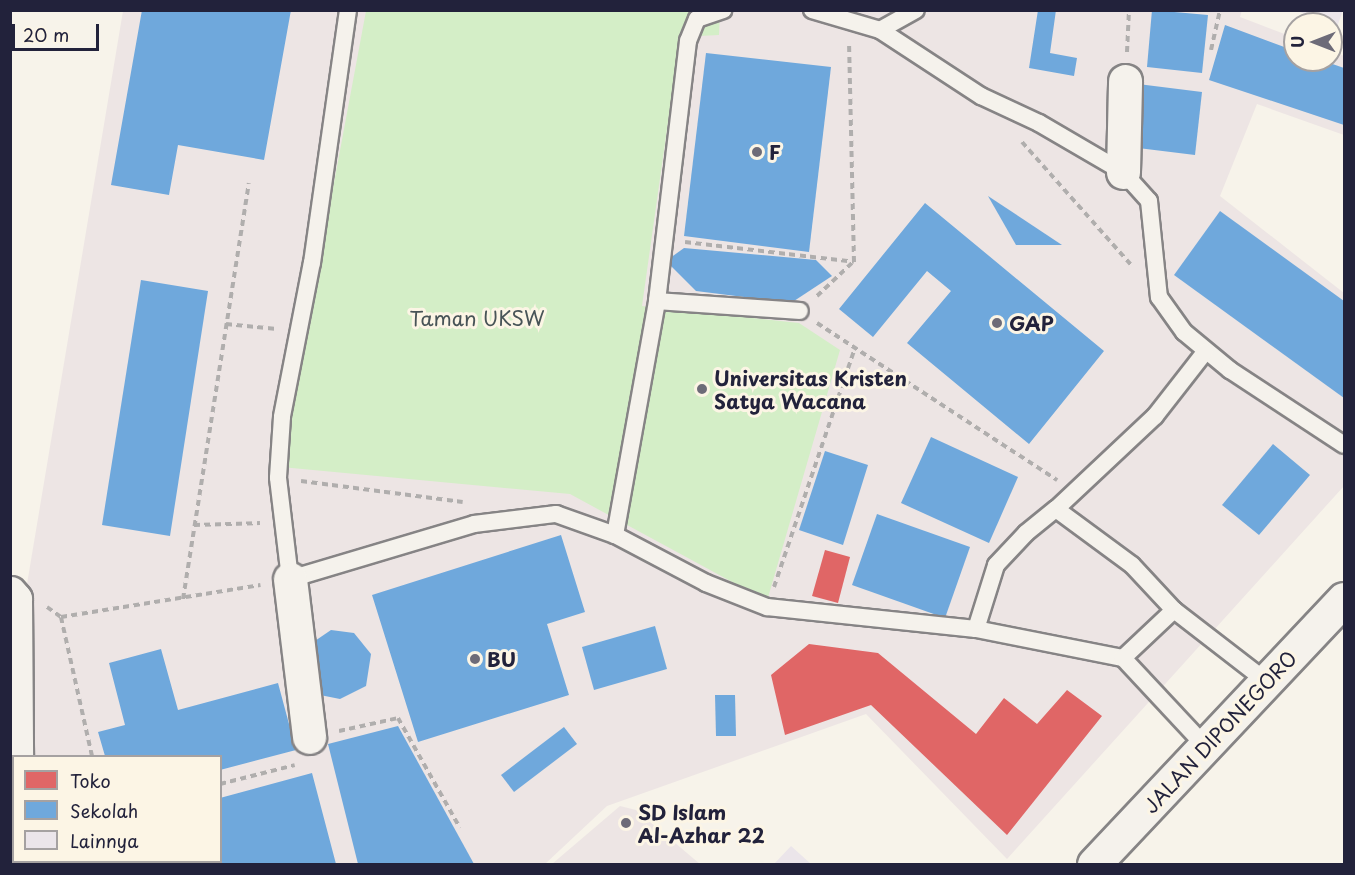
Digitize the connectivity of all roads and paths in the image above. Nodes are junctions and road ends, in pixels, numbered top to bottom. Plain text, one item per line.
1 (348, 10) edge
2 (723, 10) edge
3 (812, 10) edge
4 (916, 10) edge
5 (1129, 10) edge
6 (1220, 10) edge
7 (848, 18) junction
8 (880, 30) junction
9 (1211, 50) dead end
10 (1125, 81) joint
11 (1020, 139) dead end
12 (1123, 172) junction
13 (249, 183) dead end
14 (664, 240) junction
15 (854, 262) junction
16 (1159, 297) junction
17 (657, 301) junction
18 (800, 311) junction
19 (226, 324) junction
20 (299, 331) junction
21 (855, 348) junction
22 (1205, 352) junction
23 (1344, 445) edge
24 (278, 478) junction
25 (1076, 492) junction
26 (475, 504) dead end
27 (1056, 509) junction
28 (282, 522) junction
29 (194, 525) junction
30 (615, 535) junction
31 (290, 579) junction
32 (10, 593) edge
33 (183, 599) junction
34 (1344, 599) edge
35 (767, 607) junction
36 (1174, 610) junction
37 (976, 629) junction
38 (1123, 658) junction
39 (1267, 682) junction
40 (309, 737) junction
41 (1207, 748) junction
42 (16, 755) edge
43 (92, 755) edge
44 (222, 783) edge
45 (460, 828) dead end
46 (1094, 864) edge

1 - 20 lane
2 - 14 lane
3 - 7 lane
4 - 8 lane
5 - 10 path
6 - 9 path
7 - 8 lane
7 - 15 path
8 - 12 lane
10 - 12 street
11 - 16 path
12 - 16 lane
13 - 19 path
14 - 15 path
14 - 17 lane
15 - 18 path
16 - 22 lane
17 - 18 lane
17 - 30 lane
18 - 21 path
19 - 20 path
19 - 29 path
20 - 24 lane
21 - 25 path
21 - 35 path
22 - 23 lane
22 - 25 lane
24 - 26 path
24 - 28 lane
25 - 27 lane
27 - 36 lane
27 - 37 lane
28 - 29 path
28 - 31 lane
29 - 33 path
30 - 31 lane
30 - 35 lane
31 - 33 path
31 - 40 street
32 - 42 street
33 - 43 path
34 - 39 street, JALAN DIPONEGORO
35 - 37 lane
36 - 38 lane
36 - 39 lane
37 - 38 lane
38 - 41 lane
39 - 41 street, JALAN DIPONEGORO
40 - 44 path
40 - 45 path
41 - 46 street, JALAN DIPONEGORO

